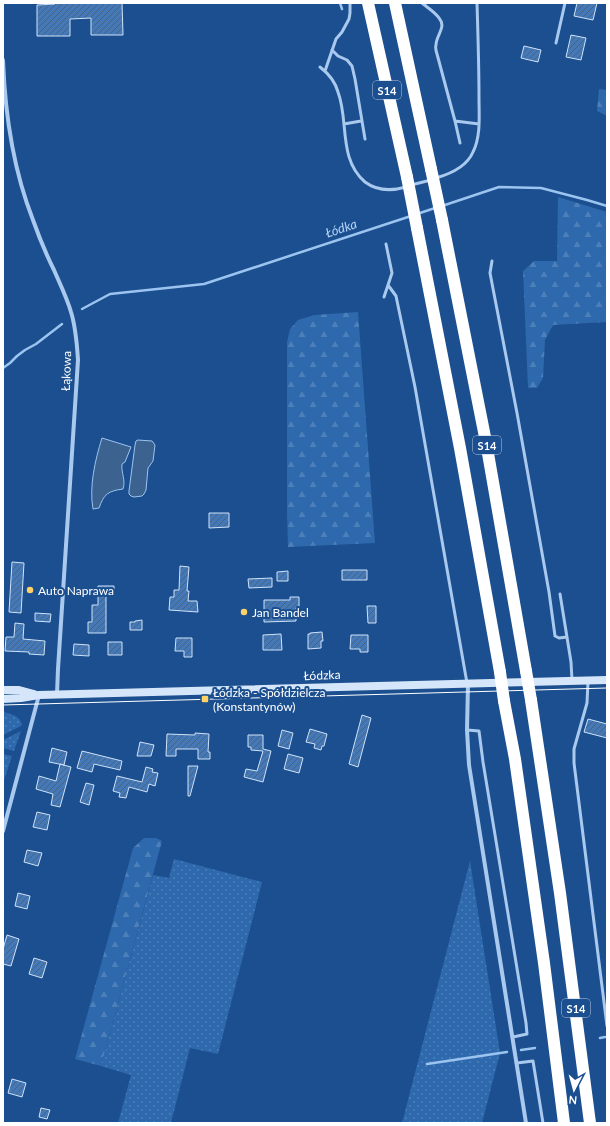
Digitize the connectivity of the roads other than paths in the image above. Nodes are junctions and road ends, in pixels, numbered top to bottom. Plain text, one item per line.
1 (350, 3) edge
2 (368, 3) edge
3 (395, 3) edge
4 (422, 3) edge
5 (477, 3) edge
6 (565, 3) edge
7 (556, 43) dead end
8 (332, 50) junction
9 (3, 60) edge
10 (320, 67) dead end
11 (325, 72) junction
12 (4, 91) edge
13 (361, 121) junction
14 (455, 121) junction
15 (344, 124) junction
16 (479, 124) junction
17 (365, 139) dead end
18 (460, 143) dead end
19 (386, 244) dead end
20 (492, 261) dead end
21 (388, 285) junction
22 (384, 297) dead end
23 (560, 594) dead end
24 (567, 637) junction
25 (572, 680) junction
26 (588, 680) junction
27 (607, 680) edge
28 (468, 683) junction
29 (3, 690) edge
30 (39, 695) junction
31 (58, 695) junction
32 (3, 699) edge
33 (467, 730) junction
34 (3, 828) edge
35 (607, 1026) edge
36 (512, 1037) junction
37 (517, 1063) junction
38 (526, 1123) edge
39 (543, 1123) edge
40 (564, 1123) edge
41 (590, 1123) edge

1 - 8 lane
2 - 40 highway, S14, bridge
3 - 41 highway, S14, bridge
4 - 14 lane
5 - 16 lane
6 - 7 lane
8 - 11 lane
8 - 13 lane
9 - 12 street, Łąkowa
10 - 11 lane
11 - 15 lane
12 - 31 street, Łąkowa
13 - 15 lane
13 - 17 lane
14 - 16 lane
14 - 18 lane
15 - 16 lane
19 - 21 lane
20 - 24 lane
21 - 22 lane
21 - 28 lane
23 - 24 lane
24 - 25 lane
25 - 26 main road, Łódzka
25 - 28 main road, Łódzka
26 - 27 main road, Łódzka
26 - 35 lane
28 - 31 main road, Łódzka
28 - 33 street
29 - 30 main road, Łódzka
30 - 31 main road, Łódzka
30 - 32 main road, Łódzka
30 - 34 street
33 - 36 street
33 - 36 lane
36 - 37 street
37 - 38 street
37 - 39 lane

